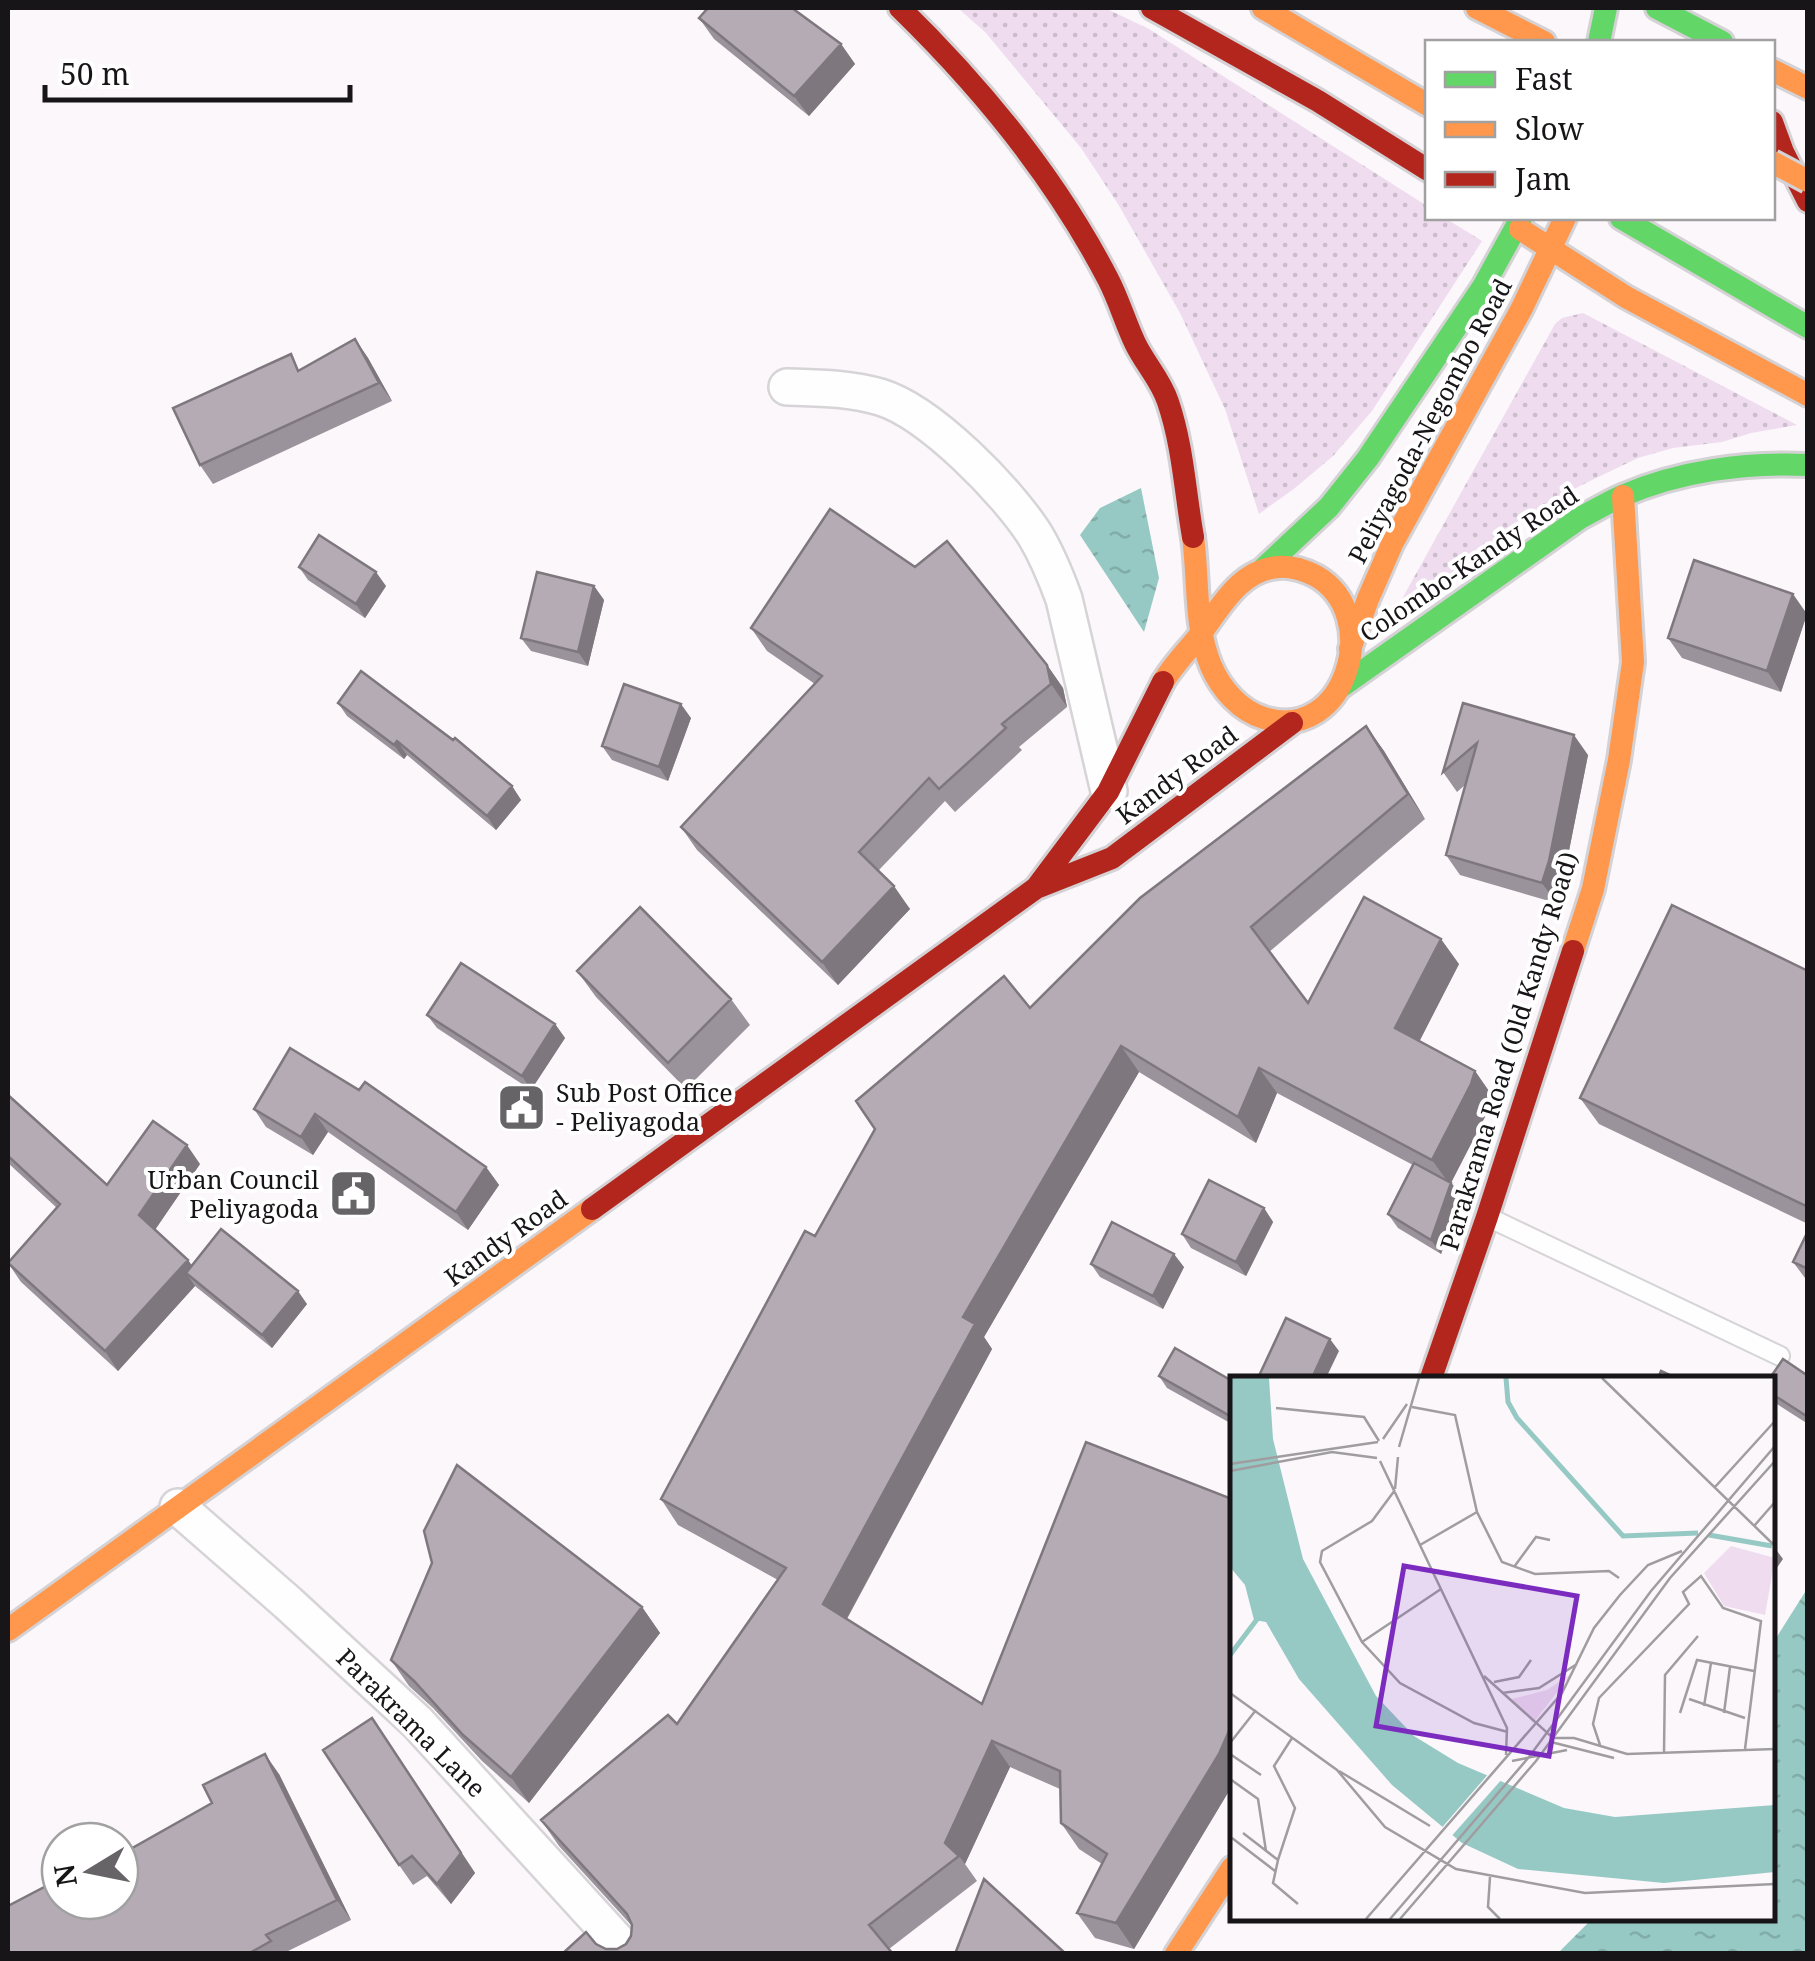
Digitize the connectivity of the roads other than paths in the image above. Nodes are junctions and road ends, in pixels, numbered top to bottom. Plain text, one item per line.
1 (900, 8) edge
2 (1152, 8) edge
3 (1264, 8) edge
4 (1477, 8) edge
5 (1606, 8) edge
6 (1651, 12) edge
7 (1540, 40) edge
8 (1599, 40) edge
9 (1717, 40) edge
10 (1775, 72) edge
11 (1808, 88) edge
12 (1425, 103) edge
13 (1775, 131) edge
14 (1775, 164) edge
15 (1425, 168) edge
16 (1808, 181) edge
17 (1808, 201) edge
18 (1505, 220) edge
19 (1520, 220) edge
20 (1564, 220) edge
21 (1624, 220) edge
22 (1808, 326) edge
23 (788, 388) dead end
24 (1808, 395) edge
25 (1808, 466) edge
26 (1622, 496) junction
27 (1264, 568) junction
28 (1202, 632) junction
29 (1350, 652) junction
30 (1342, 686) junction
31 (1292, 722) junction
32 (1109, 791) junction
33 (1036, 888) junction
34 (1487, 1217) junction
35 (1780, 1356) edge
36 (1432, 1376) edge
37 (178, 1507) junction
38 (8, 1630) edge
39 (1230, 1871) edge
40 (629, 1954) edge
41 (1176, 1954) edge

1 - 28 main road
2 - 15 main road
3 - 12 main road
4 - 7 main road
5 - 8 main road
6 - 9 main road
10 - 11 main road
13 - 17 main road
14 - 16 main road, bridge
18 - 24 main road
19 - 27 main road
20 - 29 main road, Peliyagoda-Negombo Road
21 - 22 main road
23 - 32 street
25 - 26 main road, Colombo-Kandy Road
26 - 30 main road, Colombo-Kandy Road
26 - 34 main road, Parakrama Road (Old Kandy Road)
27 - 28 main road
27 - 29 main road
28 - 31 main road
28 - 32 main road, Kandy Road
29 - 30 main road
30 - 31 main road
31 - 33 main road, Kandy Road
32 - 33 main road, Kandy Road
33 - 37 main road, Kandy Road
34 - 35 lane
34 - 36 main road, Parakrama Road (Old Kandy Road)
37 - 38 main road, Kandy Road
37 - 40 street, Parakrama Lane
39 - 41 main road

